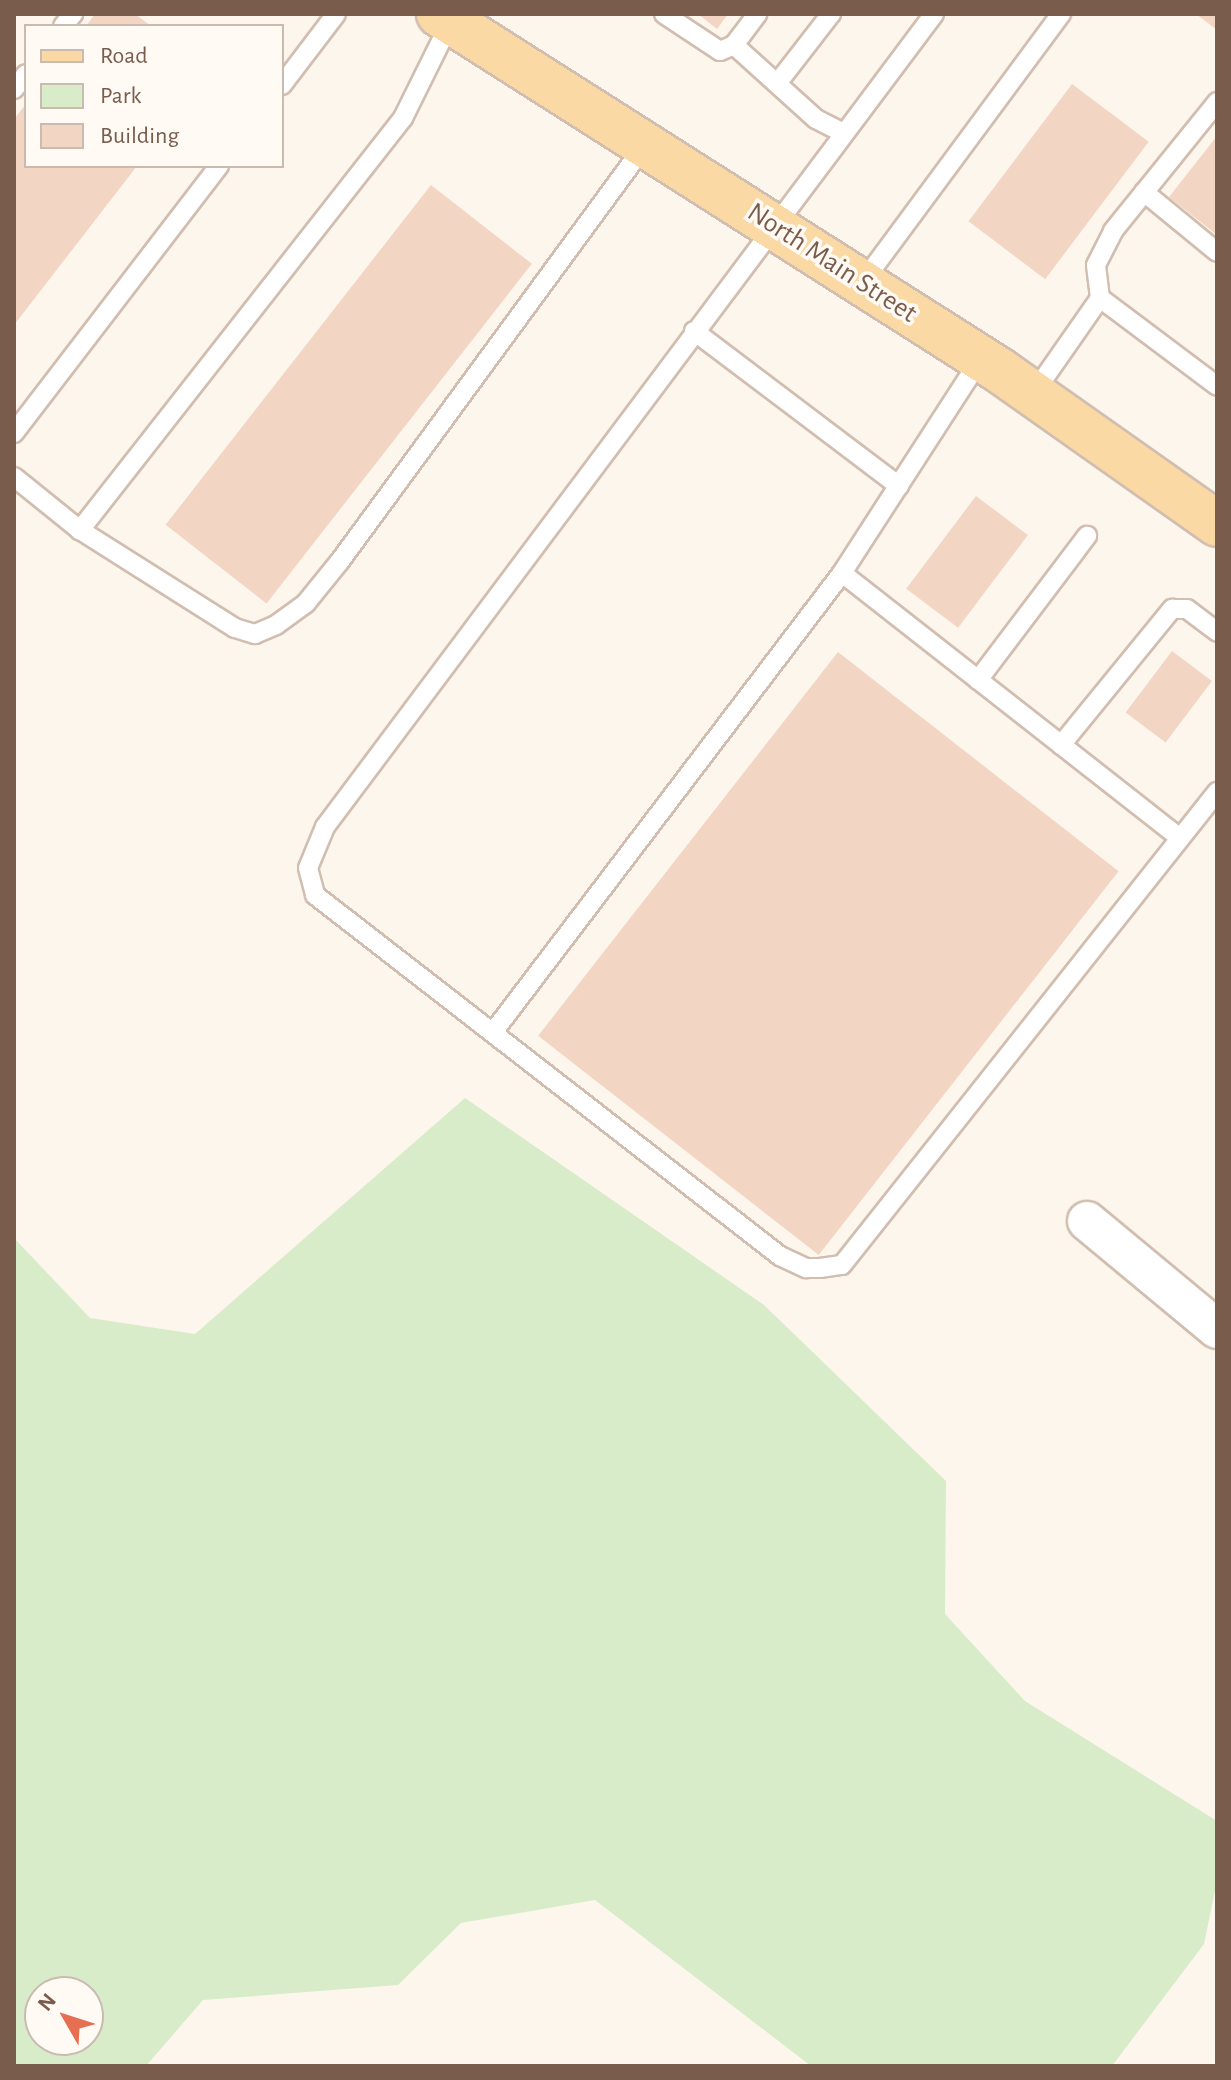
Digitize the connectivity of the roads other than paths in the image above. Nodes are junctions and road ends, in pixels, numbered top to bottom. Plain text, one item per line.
1 (336, 14) edge
2 (664, 14) edge
3 (757, 14) edge
4 (831, 14) edge
5 (934, 14) edge
6 (1061, 14) edge
7 (447, 17) edge
8 (734, 45) junction
9 (779, 81) junction
10 (284, 82) edge
11 (1217, 102) edge
12 (844, 133) junction
13 (645, 145) junction
14 (217, 168) edge
15 (1144, 192) junction
16 (773, 225) junction
17 (1217, 252) edge
18 (862, 283) junction
19 (1100, 298) junction
20 (694, 331) junction
21 (981, 358) junction
22 (1217, 386) edge
23 (1033, 394) junction
24 (14, 433) edge
25 (14, 477) edge
26 (899, 486) junction
27 (1217, 524) edge
28 (80, 530) junction
29 (1087, 536) dead end
30 (842, 573) junction
31 (1217, 632) edge
32 (978, 680) junction
33 (1061, 745) junction
34 (1217, 792) edge
35 (1180, 838) junction
36 (494, 1031) junction
37 (1087, 1221) dead end
38 (1217, 1329) edge

1 - 10 lane
2 - 8 lane
3 - 8 lane
4 - 9 lane
5 - 12 lane
6 - 18 lane
7 - 13 main road, North Main Street
7 - 28 lane
8 - 9 lane
9 - 12 lane
11 - 15 lane
12 - 16 lane
13 - 16 main road, North Main Street
13 - 28 lane
14 - 24 lane
15 - 17 lane
15 - 19 lane
16 - 18 main road, North Main Street
16 - 20 lane
18 - 21 main road, North Main Street
19 - 22 lane
19 - 23 lane
20 - 26 lane
20 - 36 lane
21 - 23 main road, North Main Street
21 - 26 lane
23 - 27 main road, North Main Street
25 - 28 lane
26 - 30 lane
29 - 32 lane
30 - 32 lane
30 - 36 lane
31 - 33 lane
32 - 33 lane
33 - 35 lane
34 - 35 lane
35 - 36 lane
37 - 38 street

